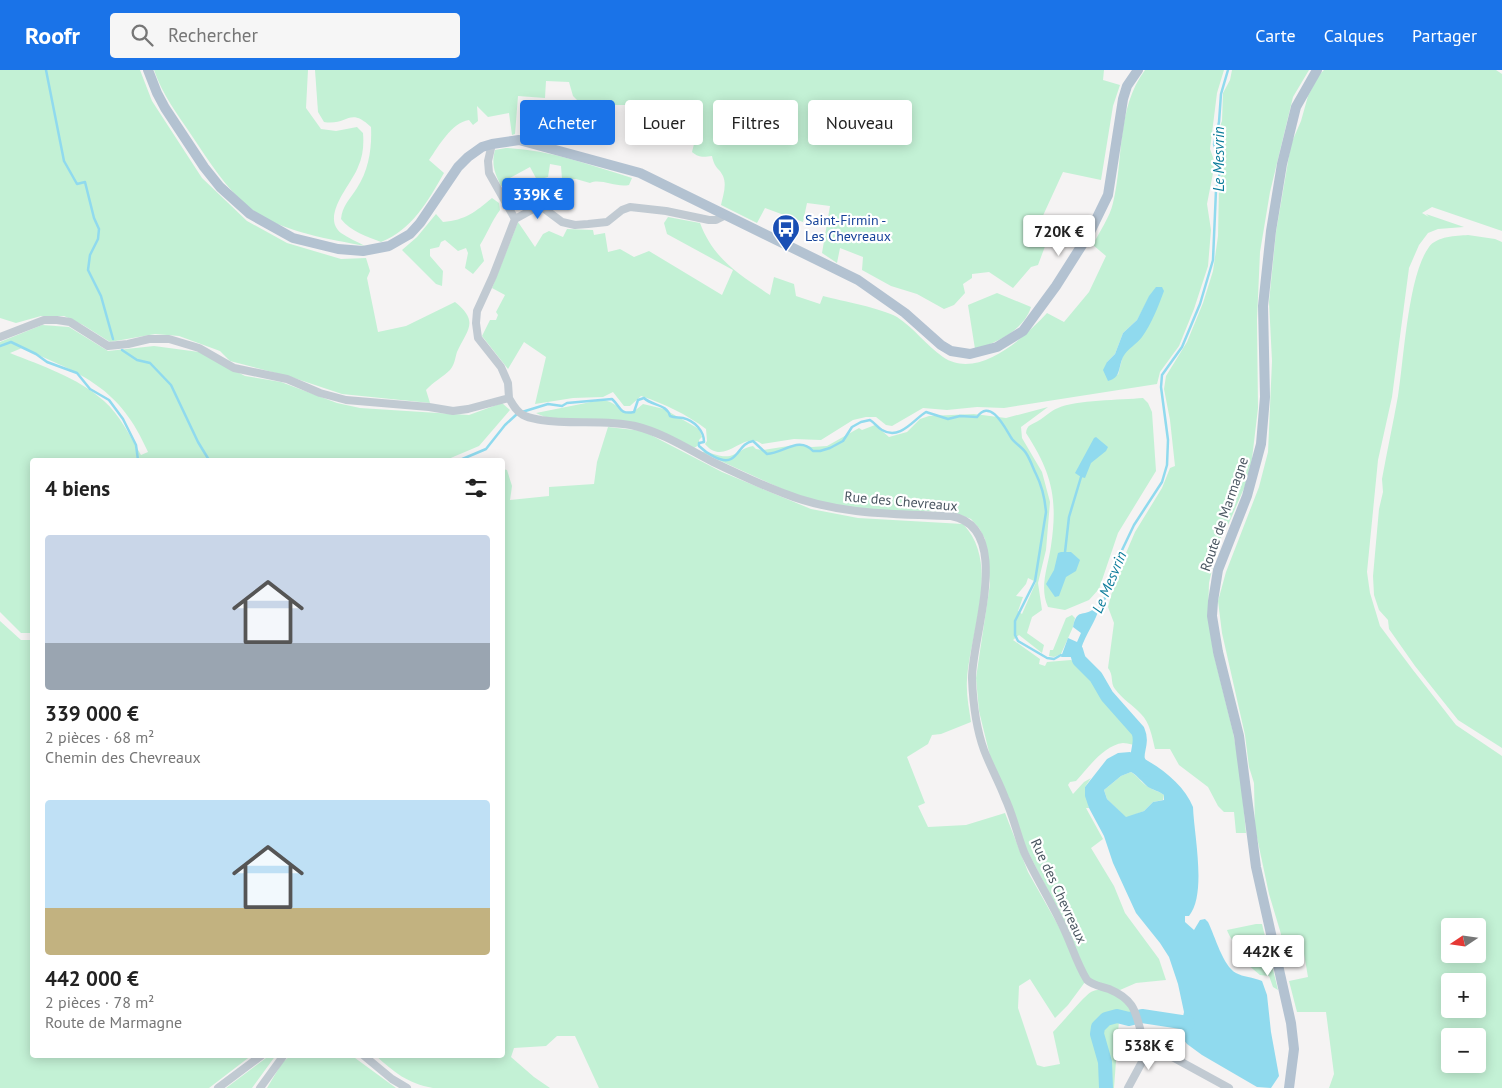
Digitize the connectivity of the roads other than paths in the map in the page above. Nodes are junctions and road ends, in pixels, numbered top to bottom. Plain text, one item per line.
1 (148, 70) edge
2 (1138, 70) edge
3 (1317, 70) edge
4 (492, 144) junction
5 (726, 215) junction
6 (515, 219) junction
7 (0, 337) edge
8 (508, 398) junction
9 (1145, 1045) junction
10 (258, 1058) edge
11 (282, 1058) edge
12 (366, 1058) edge
13 (218, 1088) edge
14 (260, 1088) edge
15 (407, 1088) edge
16 (1128, 1088) edge
17 (1229, 1088) edge
18 (1289, 1088) edge

1 - 4 main road
2 - 5 main road
3 - 18 main road, Route de Marmagne
4 - 5 main road
4 - 6 street
5 - 6 street
6 - 8 street
7 - 8 street
8 - 9 street, Rue des Chevreaux
9 - 16 street
9 - 17 street
10 - 13 street
11 - 14 street
12 - 15 street

